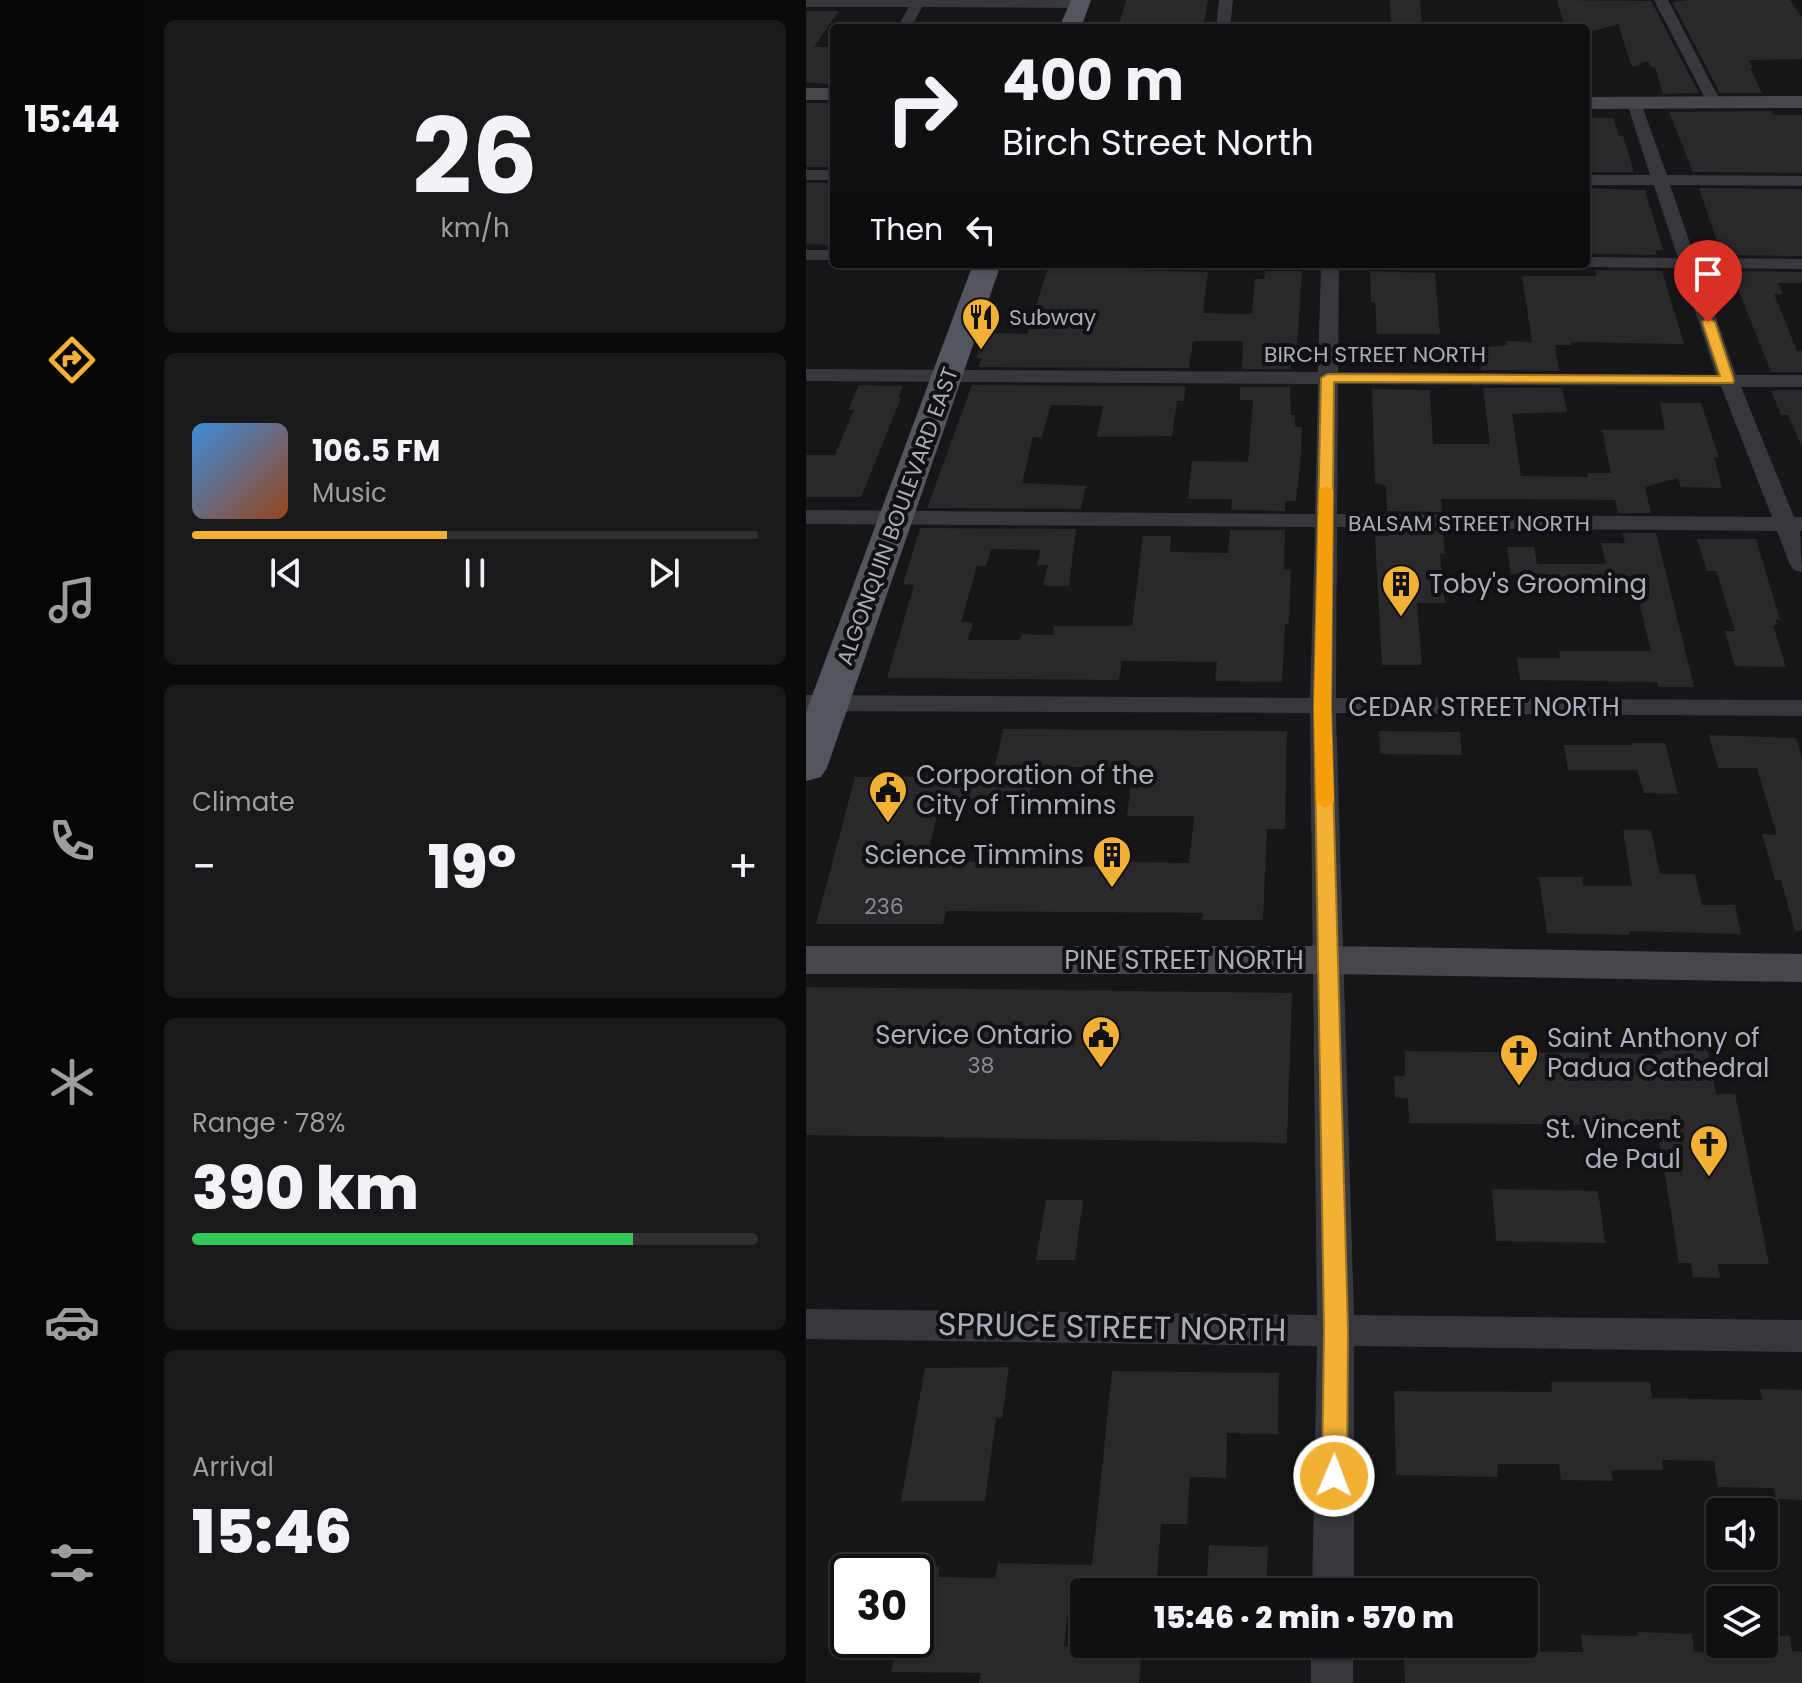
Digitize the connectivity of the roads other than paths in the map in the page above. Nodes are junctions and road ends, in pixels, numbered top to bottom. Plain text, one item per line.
1 (1226, 0) edge
2 (1661, 0) edge
3 (919, 2) edge
4 (1080, 2) edge
5 (806, 3) edge
6 (906, 24) edge
7 (1072, 24) edge
8 (1223, 24) edge
9 (806, 94) edge
10 (830, 94) edge
11 (1714, 102) junction
12 (1802, 102) edge
13 (1590, 103) edge
14 (1634, 103) junction
15 (806, 175) edge
16 (830, 175) edge
17 (1590, 180) edge
18 (1661, 180) junction
19 (1802, 181) edge
20 (806, 255) edge
21 (830, 255) edge
22 (1590, 262) edge
23 (1689, 263) junction
24 (1802, 264) edge
25 (986, 268) edge
26 (1330, 268) edge
27 (806, 375) edge
28 (947, 376) junction
29 (1328, 378) junction
30 (1728, 380) junction
31 (1802, 381) edge
32 (806, 517) edge
33 (896, 517) junction
34 (1325, 523) junction
35 (1795, 524) edge
36 (1802, 565) edge
37 (818, 703) edge
38 (1323, 707) junction
39 (1802, 708) edge
40 (806, 768) edge
41 (806, 960) edge
42 (1329, 960) junction
43 (1802, 968) edge
44 (806, 1324) edge
45 (1336, 1330) junction
46 (1802, 1336) edge
47 (1333, 1578) edge
48 (1332, 1658) edge
49 (1332, 1683) edge

1 - 8 street
2 - 11 street
3 - 4 street
3 - 5 street
3 - 6 street
4 - 7 main road
9 - 10 street
11 - 12 street
11 - 14 street
13 - 14 street
14 - 18 street
15 - 16 street
17 - 18 street
18 - 19 street
18 - 23 street
20 - 21 street
22 - 23 street
23 - 24 street
23 - 30 street
25 - 28 main road, ALGONQUIN BOULEVARD EAST
26 - 29 street
27 - 28 street, BIRCH STREET NORTH
28 - 29 street, BIRCH STREET NORTH
28 - 33 main road, ALGONQUIN BOULEVARD EAST
29 - 30 street, BIRCH STREET NORTH
29 - 34 street
30 - 31 street, BIRCH STREET NORTH
30 - 35 street
32 - 33 street, BALSAM STREET NORTH
33 - 34 street, BALSAM STREET NORTH
33 - 37 main road, ALGONQUIN BOULEVARD EAST
34 - 35 street, BALSAM STREET NORTH
34 - 38 street
35 - 36 street
37 - 38 street, CEDAR STREET NORTH
37 - 40 main road, ALGONQUIN BOULEVARD EAST
38 - 39 street, CEDAR STREET NORTH
38 - 42 street
41 - 42 street, PINE STREET NORTH
42 - 43 street, PINE STREET NORTH
42 - 45 street
44 - 45 street, SPRUCE STREET NORTH
45 - 46 street, SPRUCE STREET NORTH
45 - 47 street
48 - 49 street

